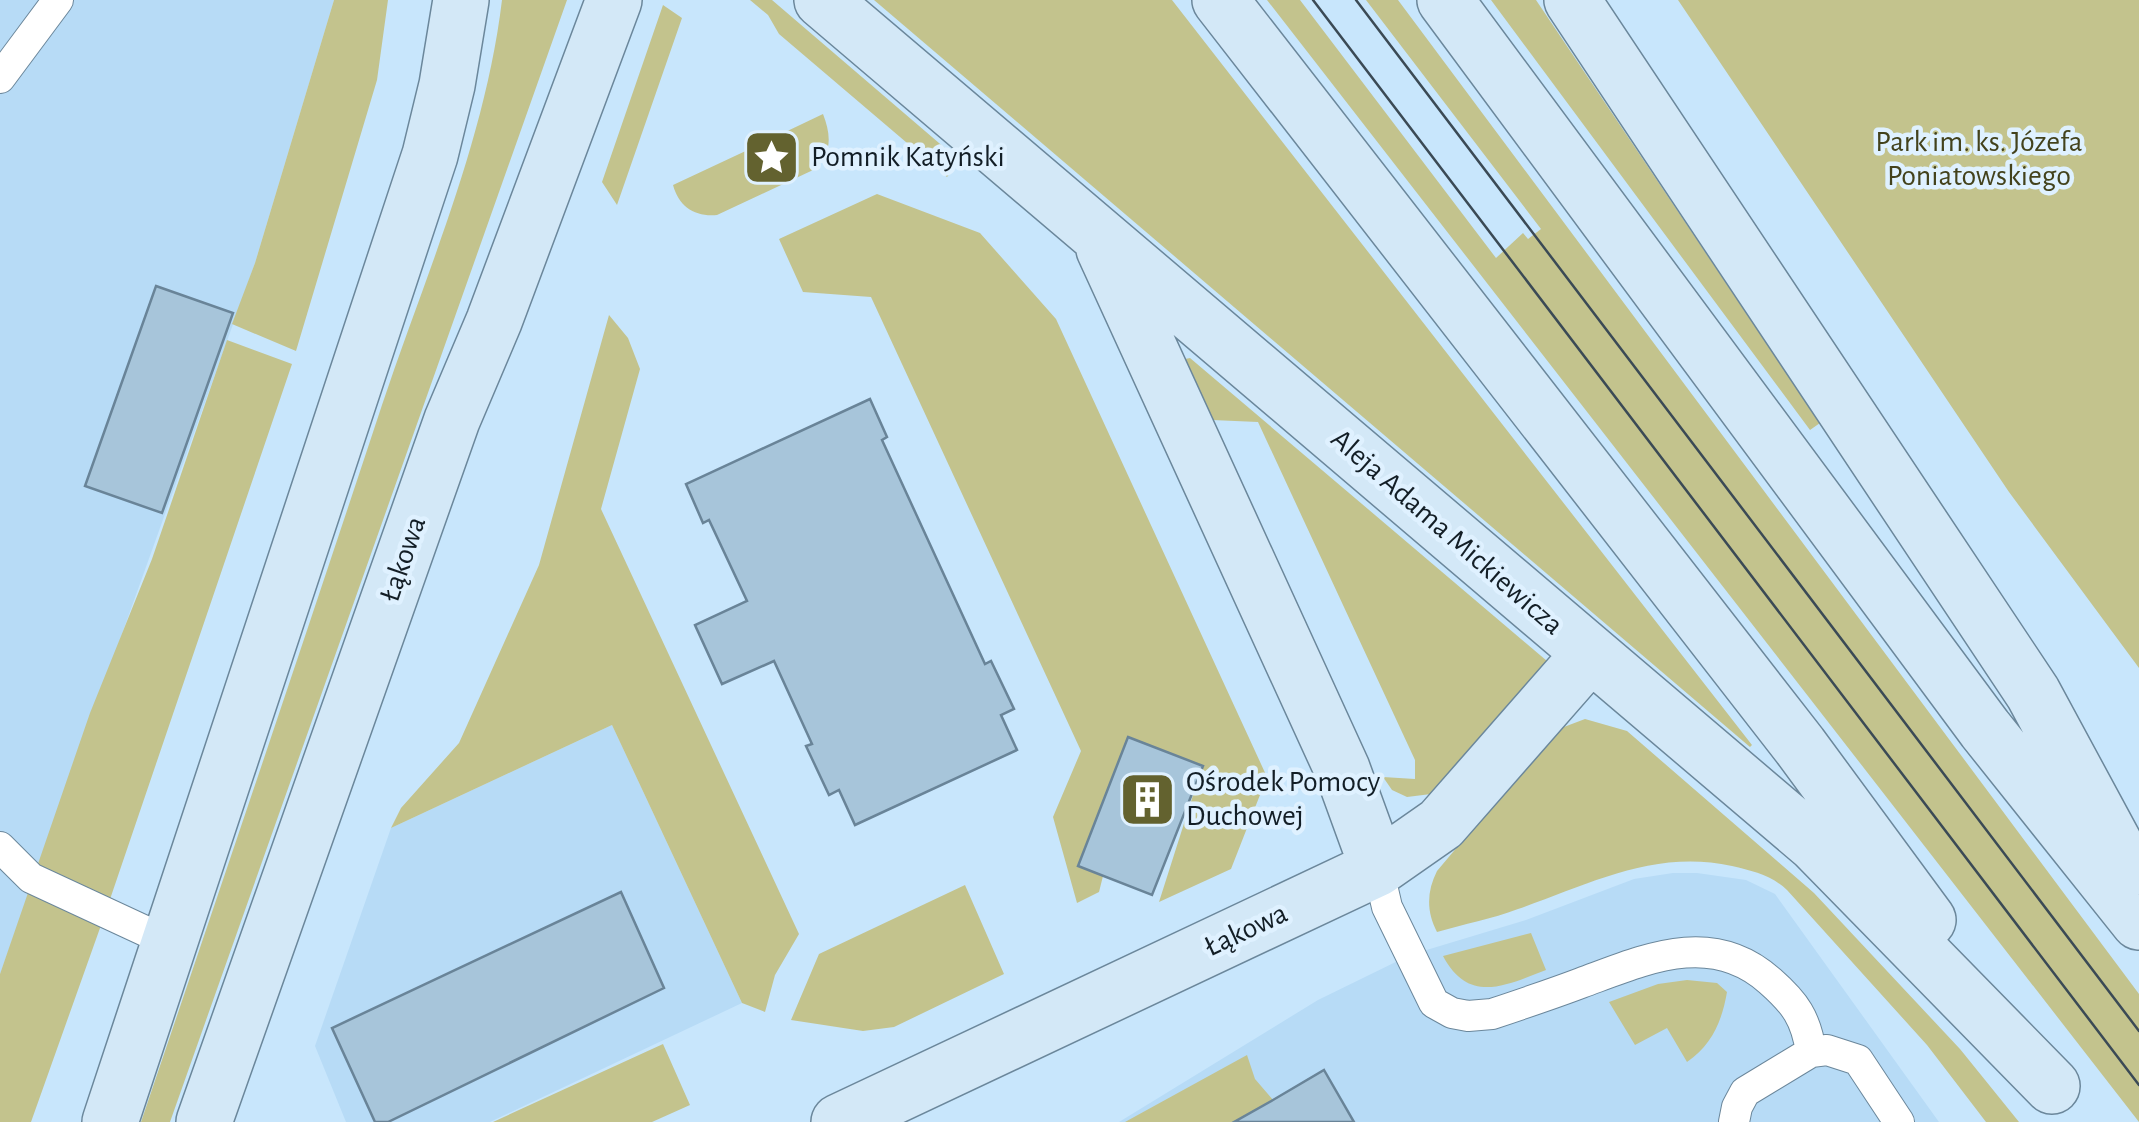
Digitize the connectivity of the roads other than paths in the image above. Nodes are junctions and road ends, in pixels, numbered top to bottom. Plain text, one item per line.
1 (58, 0) edge
2 (461, 0) edge
3 (614, 0) edge
4 (822, 0) edge
5 (1220, 0) edge
6 (1444, 0) edge
7 (1572, 0) edge
8 (0, 78) edge
9 (1098, 234) junction
10 (1590, 654) junction
11 (0, 847) edge
12 (1378, 868) junction
13 (2139, 889) edge
14 (2139, 922) edge
15 (171, 943) junction
16 (1811, 1052) junction
17 (2066, 1104) edge
18 (110, 1122) edge
19 (204, 1122) edge
20 (839, 1122) edge
21 (1734, 1122) edge
22 (1899, 1122) edge

1 - 8 lane
2 - 15 main road
3 - 19 main road, Łąkowa
4 - 9 main road, Aleja Adama Mickiewicza
5 - 17 main road, Aleja Adama Mickiewicza
6 - 14 main road
7 - 13 main road
9 - 10 main road, Aleja Adama Mickiewicza
9 - 12 main road
10 - 12 main road, Łąkowa
10 - 17 main road, Aleja Adama Mickiewicza
11 - 15 lane
12 - 16 lane
12 - 20 main road, Łąkowa
15 - 18 main road
16 - 21 lane
16 - 22 lane

